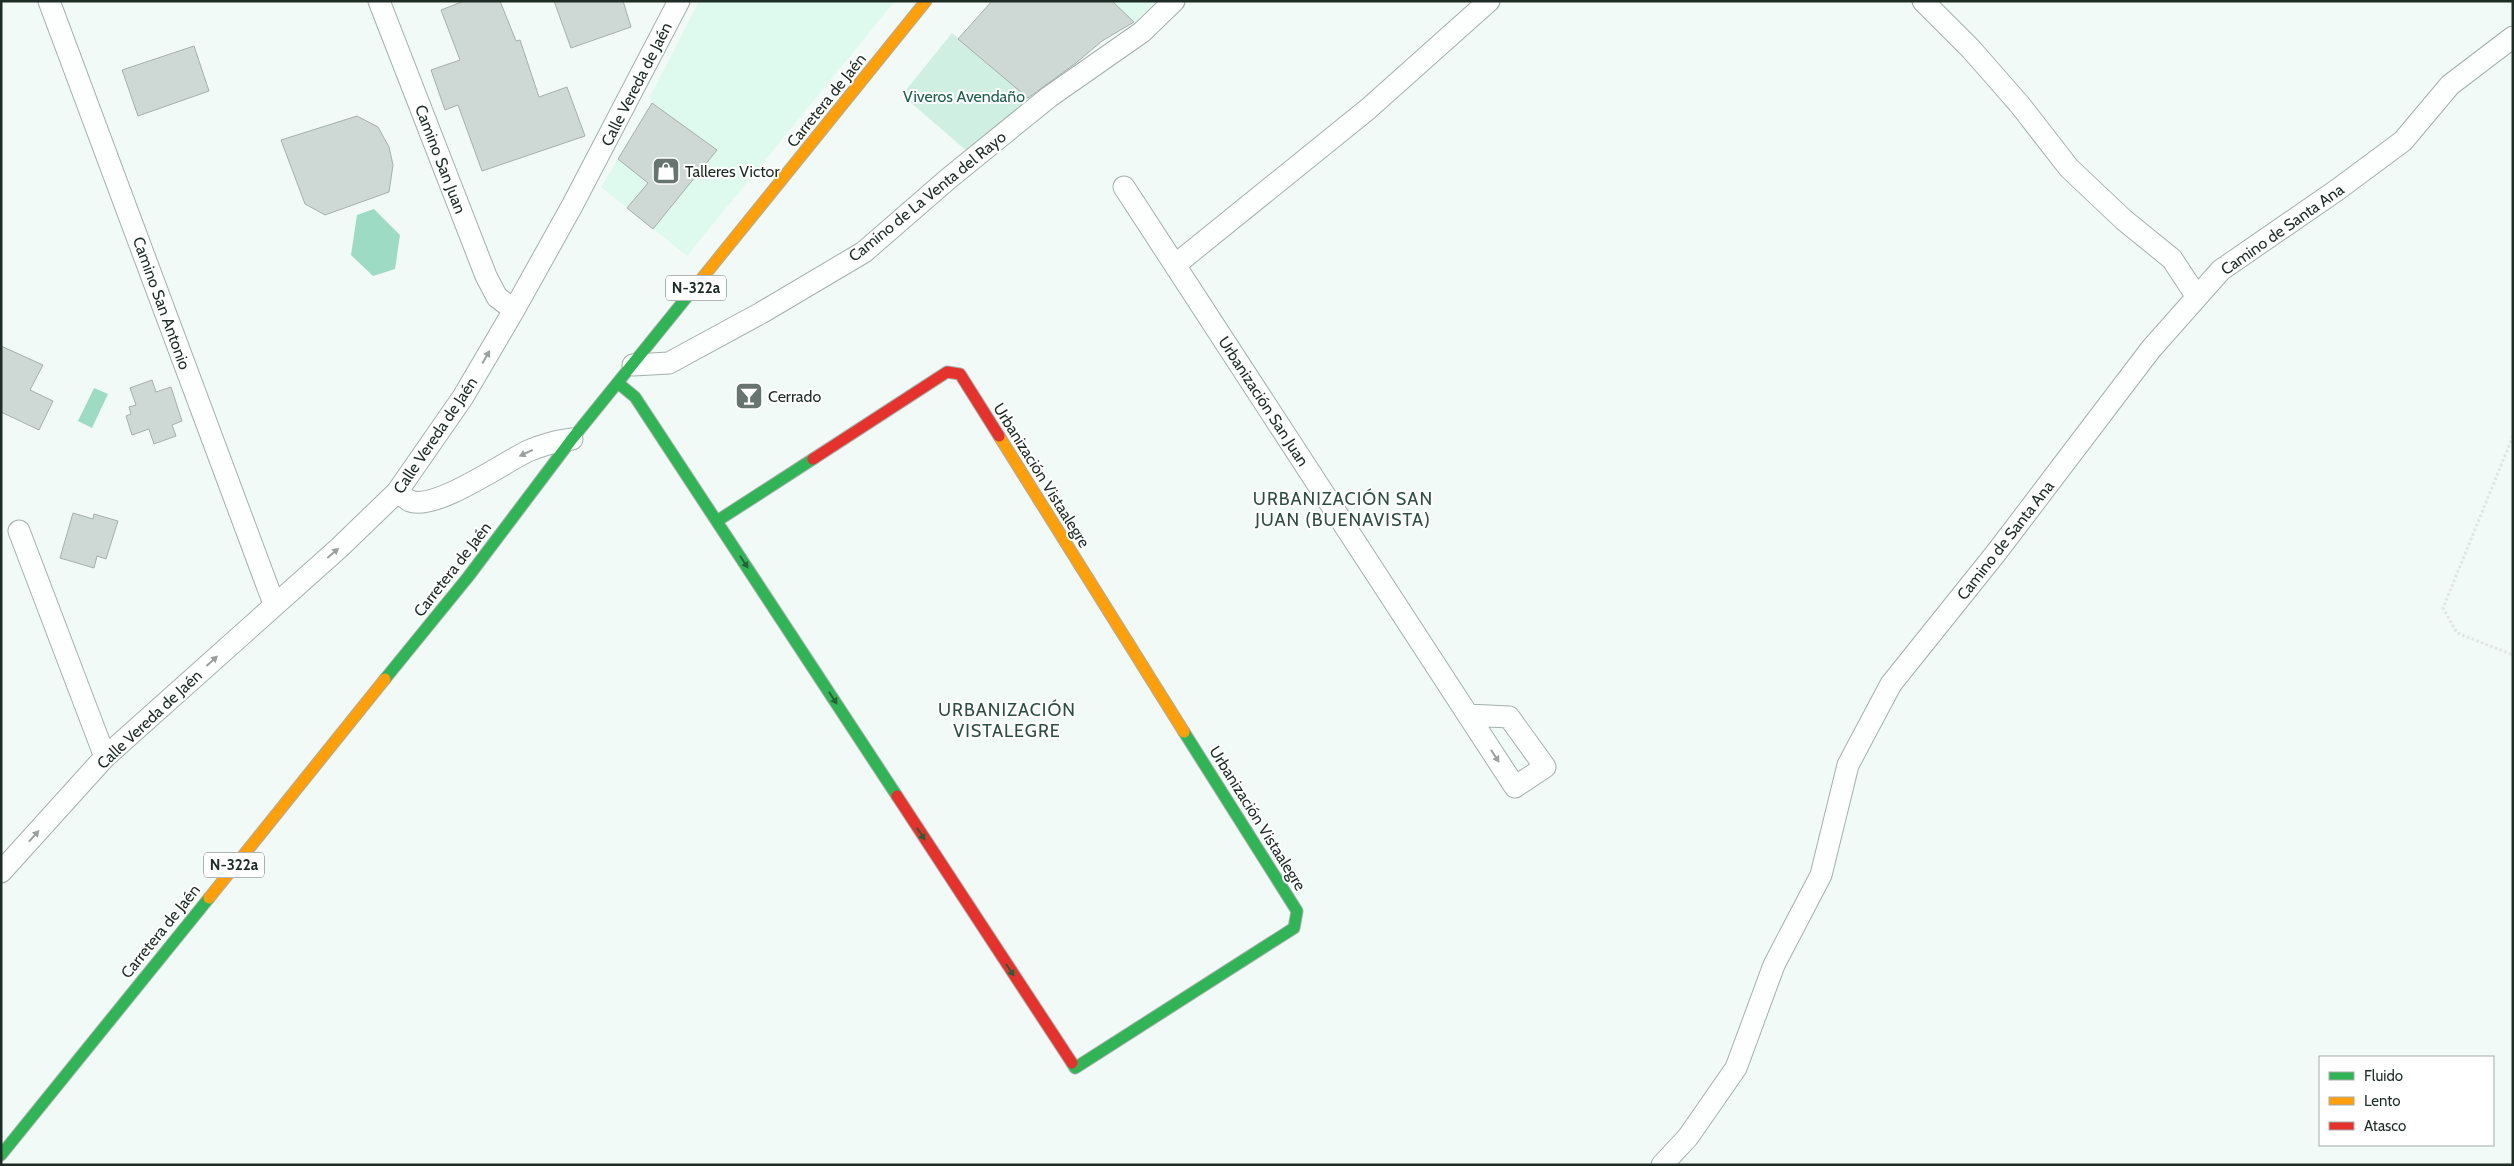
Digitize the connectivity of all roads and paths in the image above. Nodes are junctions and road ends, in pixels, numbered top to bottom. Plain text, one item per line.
1 (49, 1) edge
2 (379, 1) edge
3 (659, 1) edge
4 (678, 1) edge
5 (926, 1) edge
6 (1174, 1) edge
7 (1489, 1) edge
8 (1922, 1) edge
9 (667, 23) junction
10 (2513, 37) edge
11 (1124, 187) dead end
12 (1175, 265) junction
13 (2197, 297) junction
14 (514, 310) junction
15 (633, 365) junction
16 (618, 383) junction
17 (2513, 436) edge
18 (572, 439) junction
19 (398, 492) junction
20 (717, 521) junction
21 (19, 531) dead end
22 (274, 604) junction
23 (2513, 655) edge
24 (1468, 715) dead end
25 (105, 757) junction
26 (1, 872) edge
27 (1, 1156) edge
28 (1662, 1165) edge

1 - 22 street, Camino San Antonio
2 - 14 street, Camino San Juan
3 - 9 street
4 - 9 street, Calle Vereda de Jaén
5 - 15 main road, Carretera de Jaén / N-322a
6 - 15 street, Camino de La Venta del Rayo
7 - 12 street
8 - 13 street
9 - 14 street, Calle Vereda de Jaén
10 - 13 street, Camino de Santa Ana
11 - 12 street, Urbanización San Juan
12 - 24 street, Urbanización San Juan
13 - 28 street, Camino de Santa Ana
19 -> 14 street, Calle Vereda de Jaén
15 - 16 main road, Carretera de Jaén / N-322a
16 - 18 main road, Carretera de Jaén / N-322a
16 - 20 main road, Urbanización Vistaalegre
17 - 23 path
18 -> 19 street
18 - 27 main road, Carretera de Jaén / N-322a
22 -> 19 street, Calle Vereda de Jaén
20 -> 20 main road, Urbanización Vistaalegre
21 - 25 street
25 -> 22 street, Calle Vereda de Jaén
26 -> 25 street, Calle Vereda de Jaén

